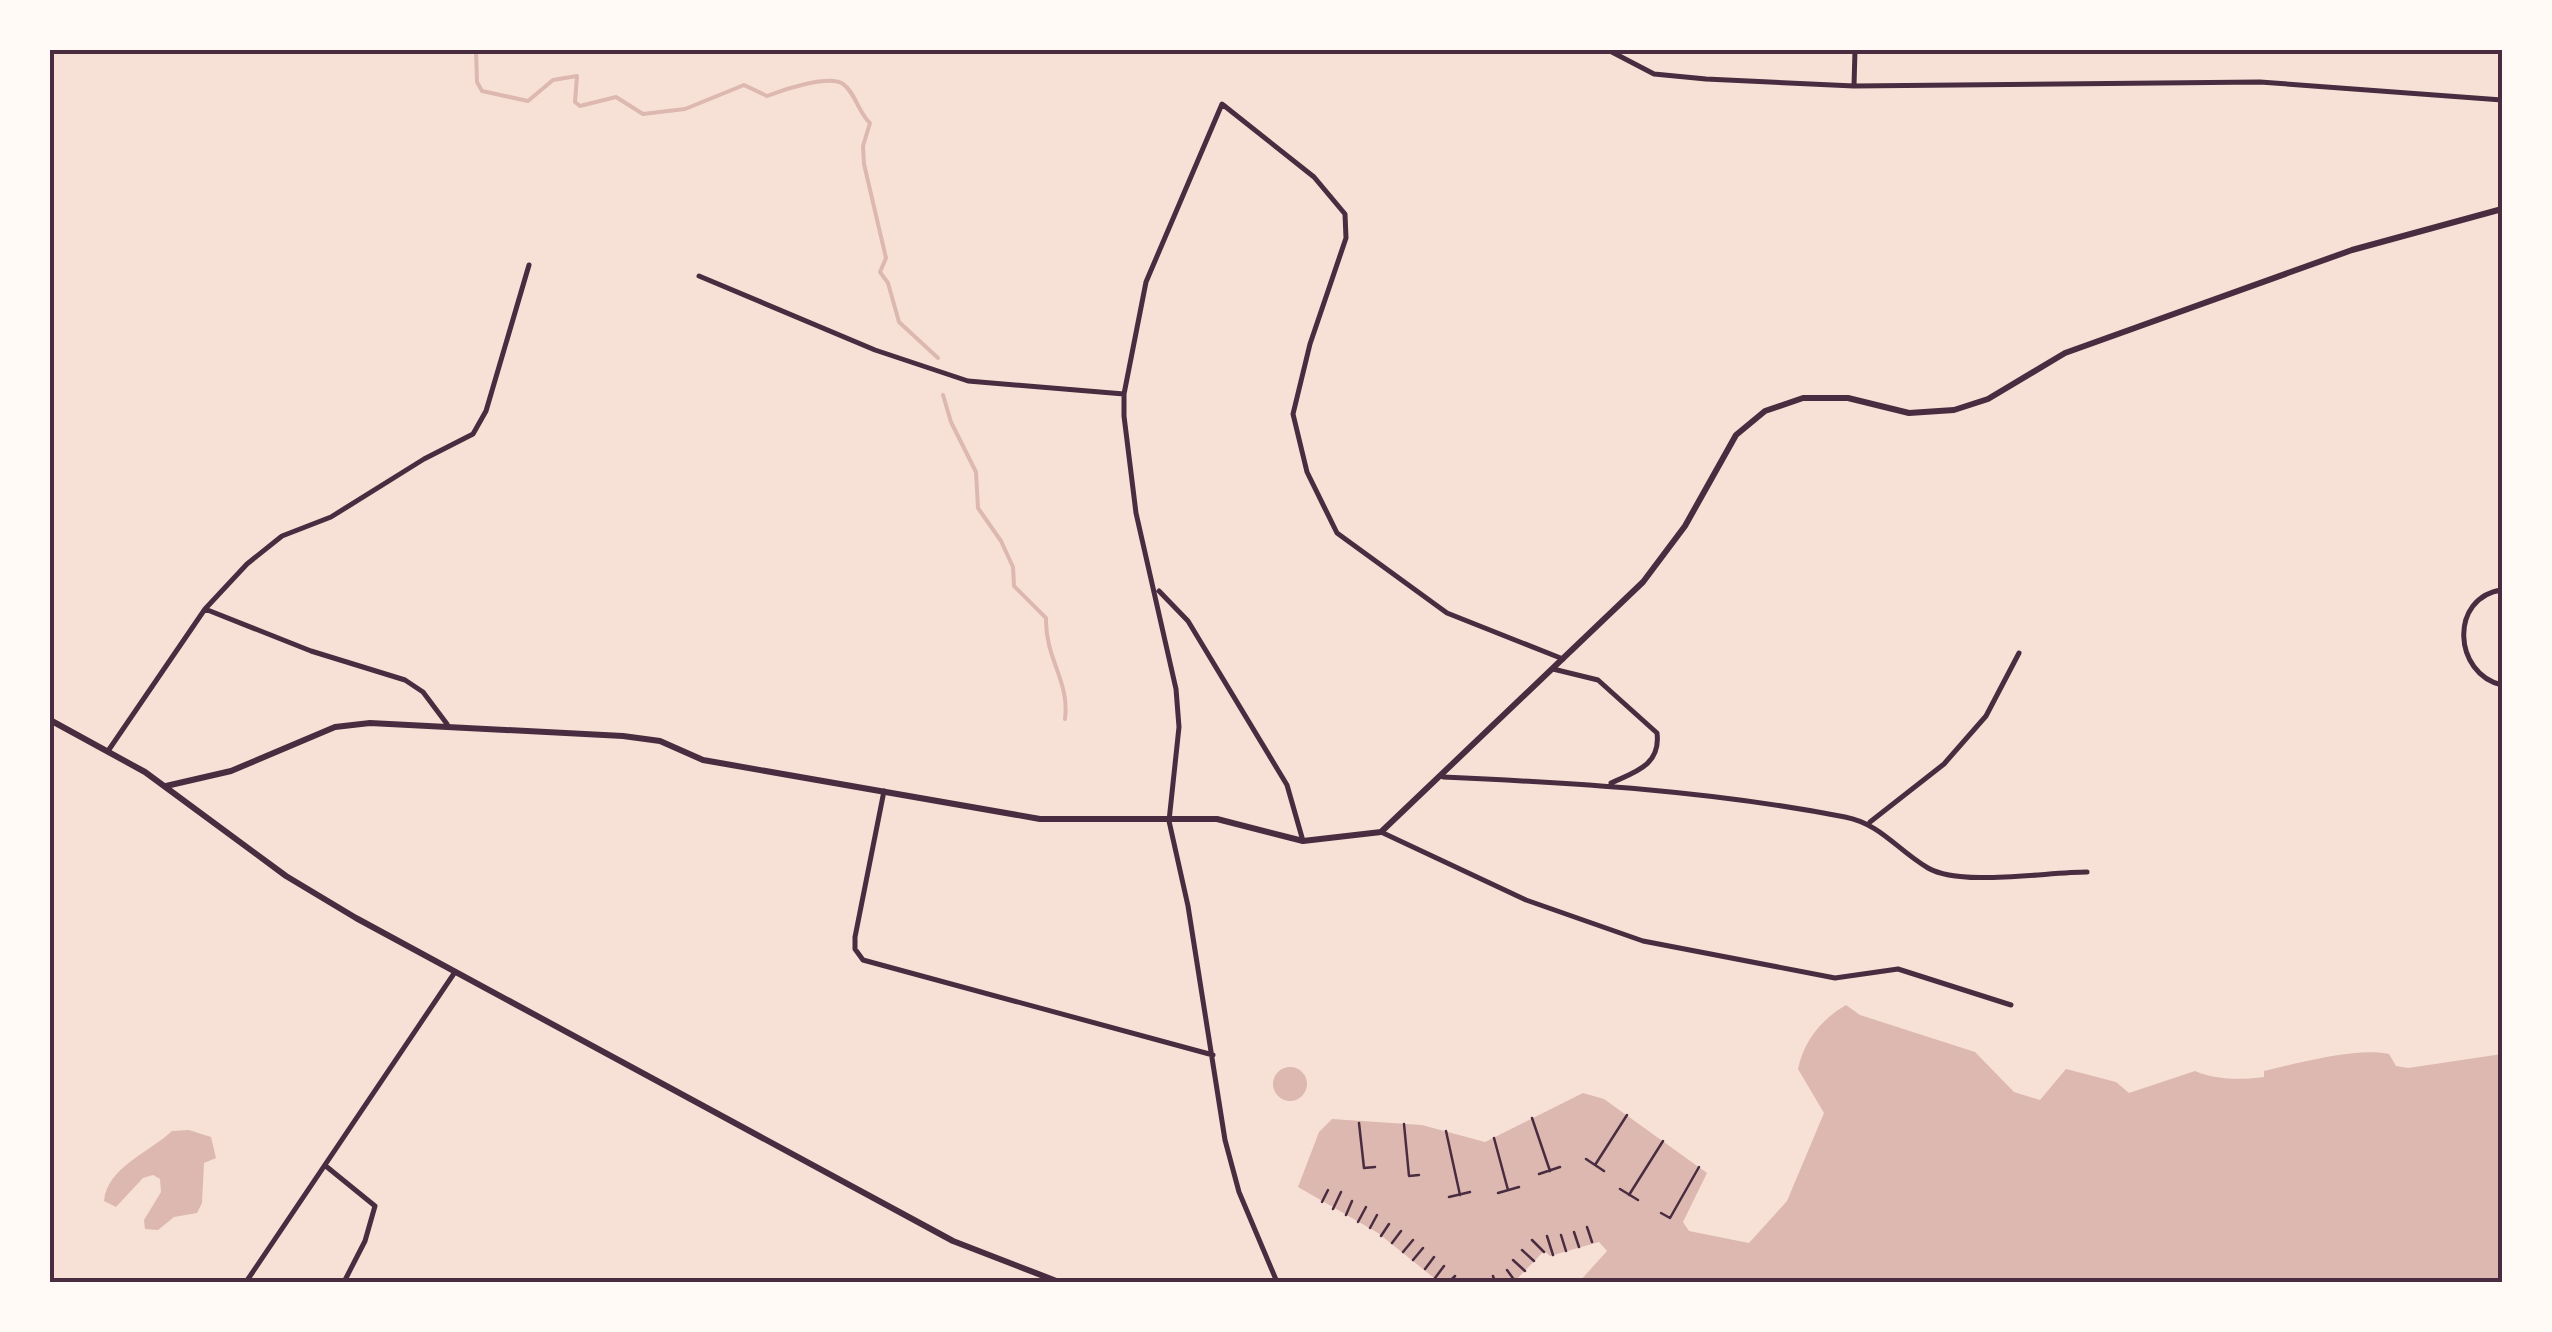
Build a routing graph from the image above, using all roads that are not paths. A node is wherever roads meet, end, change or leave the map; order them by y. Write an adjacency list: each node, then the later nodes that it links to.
1 (1608, 50): 3 (street)
2 (1855, 50): 3 (street)
3 (1854, 86): 4 (street)
4 (2502, 100)
5 (2502, 209): 13 (street)
6 (528, 265): 11 (street)
7 (699, 276): 8 (street)
8 (1124, 394): 9 (street); 13 (street)
9 (1156, 589): 23 (street); 26 (street)
10 (2502, 590): 15 (street)
11 (205, 609): 17 (street); 18 (street)
12 (2019, 653): 24 (street)
13 (1563, 659): 14 (street)
14 (1553, 669): 19 (street); 20 (street)
15 (2502, 685)
16 (50, 720): 18 (street)
17 (448, 724): 21 (street); 22 (street)
18 (108, 751): 21 (street)
19 (1443, 777): 20 (street); 25 (street)
20 (1608, 784): 24 (street)
21 (166, 786): 28 (street)
22 (884, 791): 23 (street); 30 (street)
23 (1169, 822): 26 (street); 30 (street)
24 (1870, 822): 27 (street)
25 (1381, 832): 26 (street); 29 (street)
26 (1303, 841)
27 (2086, 872)
28 (455, 972): 31 (street); 34 (street)
29 (2011, 1005)
30 (1213, 1055): 35 (street)
31 (327, 1167): 32 (street); 33 (street)
32 (246, 1282)
33 (344, 1282)
34 (1060, 1282)
35 (1276, 1282)

